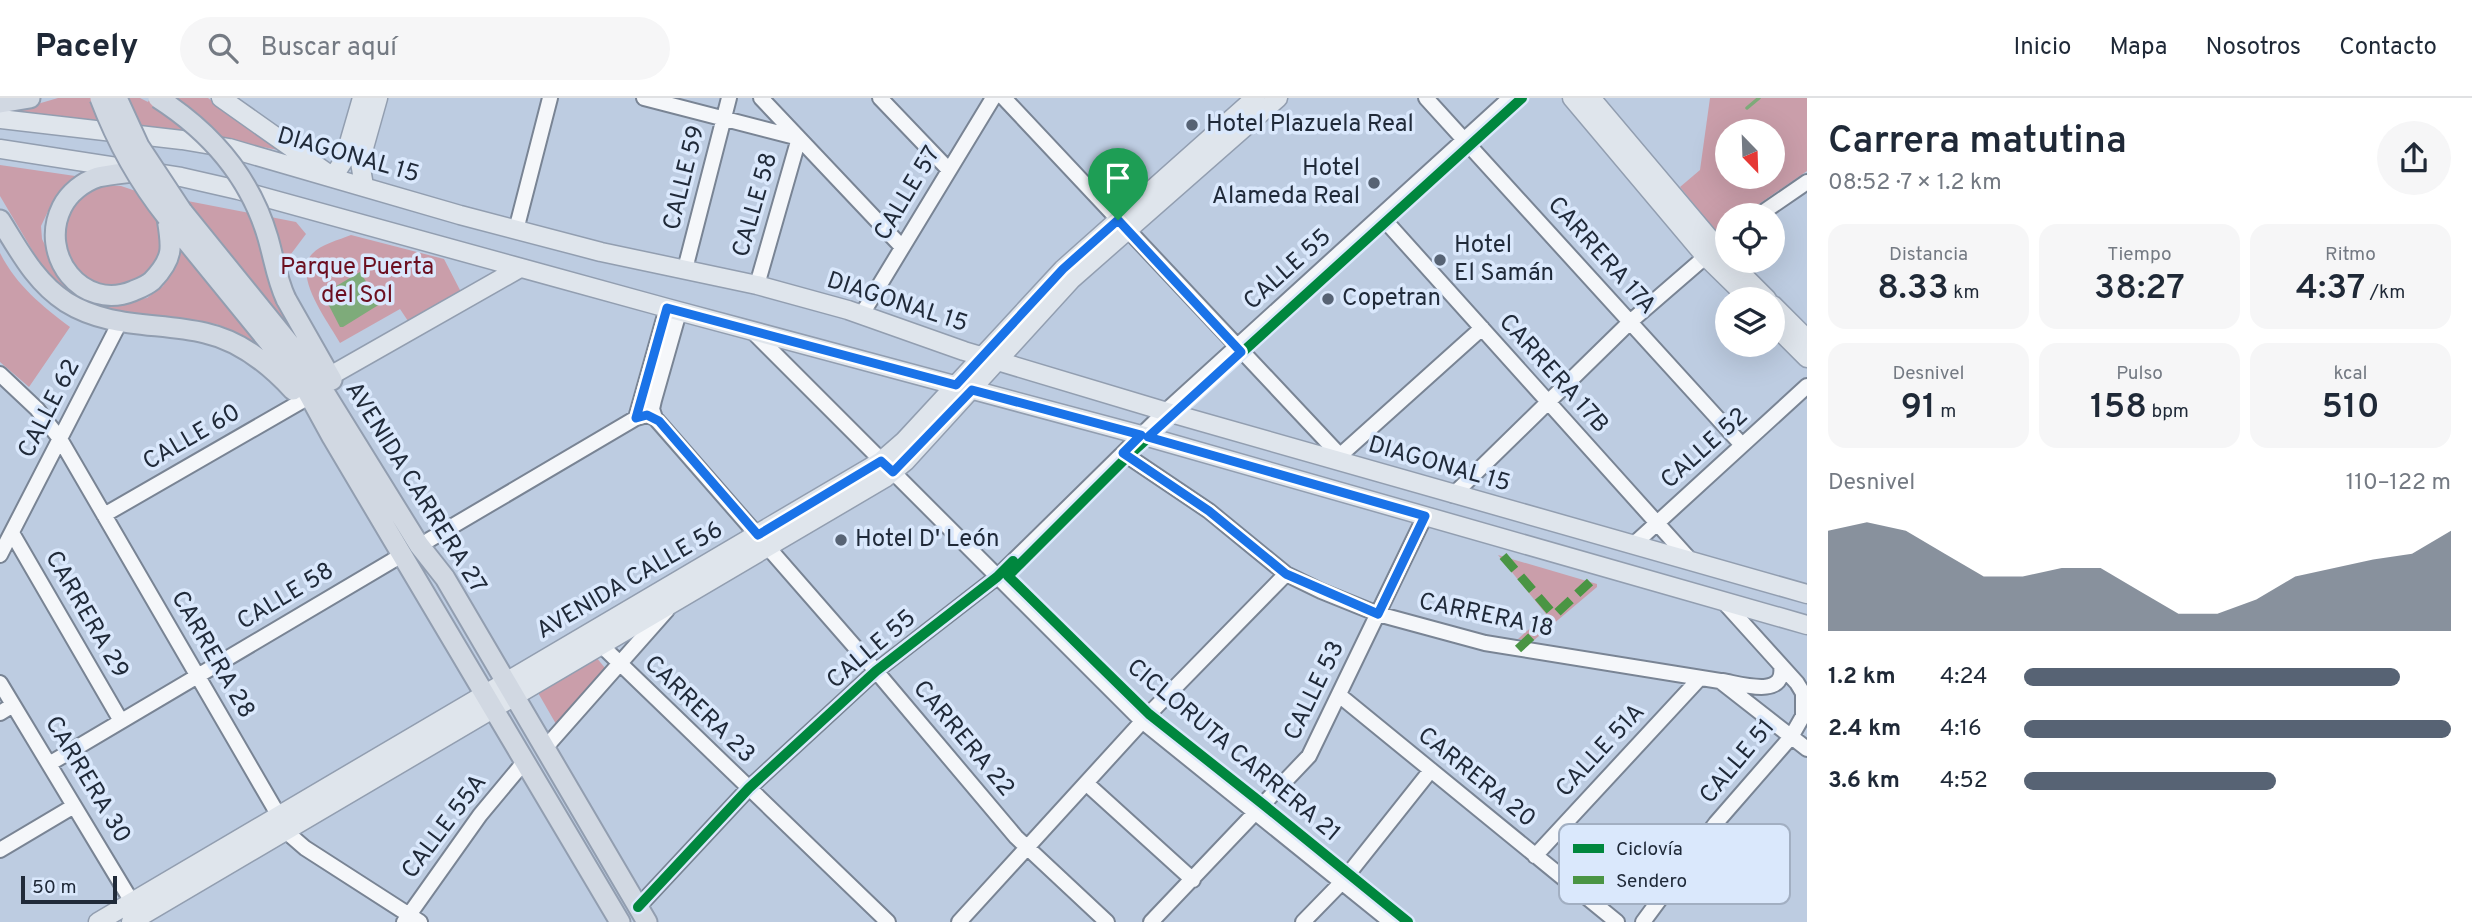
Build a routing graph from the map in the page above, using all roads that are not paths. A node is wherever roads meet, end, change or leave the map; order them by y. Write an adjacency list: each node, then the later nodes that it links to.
1 (30, 98): 21 (highway)
2 (100, 98): 33 (highway, AVENIDA CARRERA 27, bridge)
3 (117, 98): 33 (highway, AVENIDA CARRERA 27, bridge)
4 (158, 98): 60 (highway, bridge)
5 (221, 98): 29 (main road)
6 (362, 98): 29 (main road)
7 (378, 98): 31 (main road)
8 (550, 98): 37 (street)
9 (644, 98): 22 (street)
10 (729, 98): 22 (street, CALLE 59)
11 (761, 98): 24 (street)
12 (880, 98): 27 (street)
13 (993, 98): 27 (street, CALLE 57)
14 (1004, 98): 36 (street)
15 (1255, 98): 36 (main road, AVENIDA CALLE 56)
16 (1278, 98): 36 (main road, AVENIDA CALLE 56)
17 (1426, 98): 25 (street, CARRERA 17A)
18 (1510, 98): 25 (street, CALLE 55)
19 (1572, 98): 39 (main road)
20 (1591, 98): 38 (main road)
21 (0, 103)
22 (724, 118): 24 (street); 43 (street, CALLE 59)
23 (0, 119): 29 (main road, DIAGONAL 15)
24 (799, 138): 40 (street); 45 (street, CALLE 58)
25 (1464, 140): 34 (street, CALLE 55); 51 (street, CARRERA 17A)
26 (0, 149): 28 (main road)
27 (949, 170): 40 (street, CALLE 57)
28 (141, 171): 33 (highway); 42 (main road)
29 (332, 177): 31 (main road, DIAGONAL 15)
30 (1807, 182): 32 (street)
31 (364, 187): 37 (main road, DIAGONAL 15)
32 (1776, 203)
33 (174, 214): 69 (highway, AVENIDA CARRERA 27); 88 (highway, AVENIDA CARRERA 27)
34 (1381, 216): 52 (street, CARRERA 17B); 56 (street, CALLE 55)
35 (0, 220): 50 (highway)
36 (1122, 225): 56 (street); 57 (main road, AVENIDA CALLE 56)
37 (516, 230): 43 (main road, DIAGONAL 15)
38 (1715, 245)
39 (1715, 246)
40 (902, 247): 48 (street, CALLE 57)
41 (1715, 257): 51 (street)
42 (520, 268): 47 (main road); 60 (main road)
43 (685, 269): 45 (main road, DIAGONAL 15)
44 (1742, 273): 46 (main road)
45 (757, 285): 48 (main road, DIAGONAL 15)
46 (1755, 287)
47 (673, 310): 53 (main road); 66 (street); 67 (street)
48 (862, 314): 57 (main road, DIAGONAL 15)
49 (1785, 317): 55 (main road)
50 (120, 322): 63 (highway); 70 (street, CALLE 62)
51 (1630, 323): 64 (street); 71 (street, CARRERA 17A)
52 (1482, 328): 64 (street, CARRERA 17B); 73 (street)
53 (753, 331): 62 (main road); 74 (street)
54 (1785, 336): 58 (main road)
55 (1807, 339)
56 (1237, 347): 65 (street, CALLE 55); 73 (street)
57 (990, 359): 62 (main road, AVENIDA CALLE 56); 65 (main road, DIAGONAL 15)
58 (1807, 359)
59 (0, 374): 70 (street, CARRERA 28)
60 (330, 376): 80 (highway)
61 (1807, 386): 71 (street, CALLE 52)
62 (964, 387): 68 (main road); 74 (main road, AVENIDA CALLE 56)
63 (302, 401): 69 (highway); 76 (street, CALLE 60)
64 (1548, 402): 75 (street); 78 (street, CARRERA 17B)
65 (1166, 411): 68 (street, CALLE 55); 73 (main road, DIAGONAL 15)
66 (636, 418): 67 (street); 80 (street)
67 (655, 418): 81 (street, CARRERA 22)
68 (1141, 435): 72 (street, CALLE 55); 77 (main road)
69 (332, 436): 84 (highway, AVENIDA CARRERA 27)
70 (60, 439): 76 (street, CARRERA 28); 79 (street, CALLE 62)
71 (1742, 445): 78 (street, CALLE 52)
72 (1123, 453): 86 (street, CARRERA 18); 87 (street, CALLE 55)
73 (1342, 460): 75 (main road, DIAGONAL 15)
74 (887, 467): 81 (main road, AVENIDA CALLE 56); 87 (street)
75 (1453, 495): 82 (main road, DIAGONAL 15)
76 (104, 515): 98 (street, CARRERA 28)
77 (1425, 516): 90 (main road); 92 (street, CALLE 53)
78 (1657, 523): 82 (street, CALLE 52); 85 (street, CARRERA 17B)
79 (12, 533): 83 (street, CALLE 62); 108 (street, CARRERA 29)
80 (429, 540): 88 (highway)
81 (764, 541): 91 (main road, AVENIDA CALLE 56); 97 (street, CARRERA 22); 102 (main road, AVENIDA CALLE 56)
82 (1633, 545): 85 (main road, DIAGONAL 15)
83 (0, 555)
84 (402, 555): 98 (street, CALLE 58); 105 (highway, AVENIDA CARRERA 27)
85 (1692, 562): 89 (main road, DIAGONAL 15)
86 (1286, 574): 92 (street, CARRERA 18); 109 (street)
87 (997, 577): 97 (street, CALLE 55); 109 (street)
88 (446, 578): 102 (highway, AVENIDA CARRERA 27)
89 (1807, 594)
90 (1722, 600): 93 (main road); 96 (street)
91 (672, 604): 94 (main road, AVENIDA CALLE 56); 95 (street)
92 (1378, 614): 99 (street, CARRERA 18); 104 (street, CALLE 53)
93 (1807, 625)
94 (602, 646): 95 (street, CARRERA 23); 102 (main road, AVENIDA CALLE 56)
95 (620, 663): 111 (street); 117 (street, CARRERA 23)
96 (1781, 666): 100 (street, CARRERA 18); 103 (street)
97 (876, 671): 117 (street, CALLE 55); 124 (street, CARRERA 22)
98 (197, 676): 108 (street, CALLE 58); 120 (street, CARRERA 28)
99 (1700, 677): 100 (street, CARRERA 18); 121 (street, CALLE 51A)
100 (1720, 681): 110 (street, CARRERA 18)
101 (0, 683): 106 (street, CARRERA 30)
102 (510, 689): 105 (main road, AVENIDA CALLE 56); 111 (highway, AVENIDA CARRERA 27)
103 (1805, 694): 110 (street, CALLE 51)
104 (1339, 695): 115 (street, CARRERA 20); 119 (street, CALLE 53)
105 (490, 701): 113 (highway, AVENIDA CARRERA 27); 120 (main road, AVENIDA CALLE 56)
106 (13, 705): 107 (street); 114 (street, CARRERA 30)
107 (0, 713)
108 (121, 721): 114 (street, CALLE 58)
109 (1142, 721): 116 (street); 119 (street)
110 (1791, 737): 112 (street, CARRERA 18); 122 (street, CALLE 51)
111 (545, 748): 133 (highway, AVENIDA CARRERA 27)
112 (1807, 749)
113 (525, 761): 134 (street, CALLE 55A); 137 (highway, AVENIDA CARRERA 27)
114 (49, 764): 118 (street, CARRERA 30)
115 (1431, 770): 126 (street, CARRERA 20); 129 (street)
116 (1086, 783): 124 (street); 128 (street)
117 (749, 788): 133 (street, CALLE 55); 138 (street, CARRERA 23)
118 (74, 806): 125 (street); 130 (street, CARRERA 30)
119 (1257, 812): 128 (street, CALLE 53); 129 (street)
120 (282, 823): 130 (main road, AVENIDA CALLE 56); 134 (street, CARRERA 28); 136 (main road, AVENIDA CALLE 56)
121 (1564, 824)
122 (1715, 824)
123 (1559, 830): 126 (street, CALLE 51A)
124 (1027, 848): 139 (street); 140 (street, CARRERA 22)
125 (0, 850)
126 (1535, 856): 127 (street, CARRERA 20)
127 (1559, 875)
128 (1193, 880): 141 (street, CALLE 53)
129 (1342, 882): 142 (street); 143 (street)
130 (132, 902): 135 (main road, AVENIDA CALLE 56)
131 (1595, 904): 144 (street, CARRERA 20)
132 (1656, 904): 145 (street, CALLE 51)
133 (643, 914)
134 (411, 920)
135 (98, 922)
136 (131, 922)
137 (620, 922)
138 (888, 922)
139 (959, 922)
140 (1107, 922)
141 (1151, 922)
142 (1303, 922)
143 (1391, 922)
144 (1617, 922)
145 (1643, 922)

